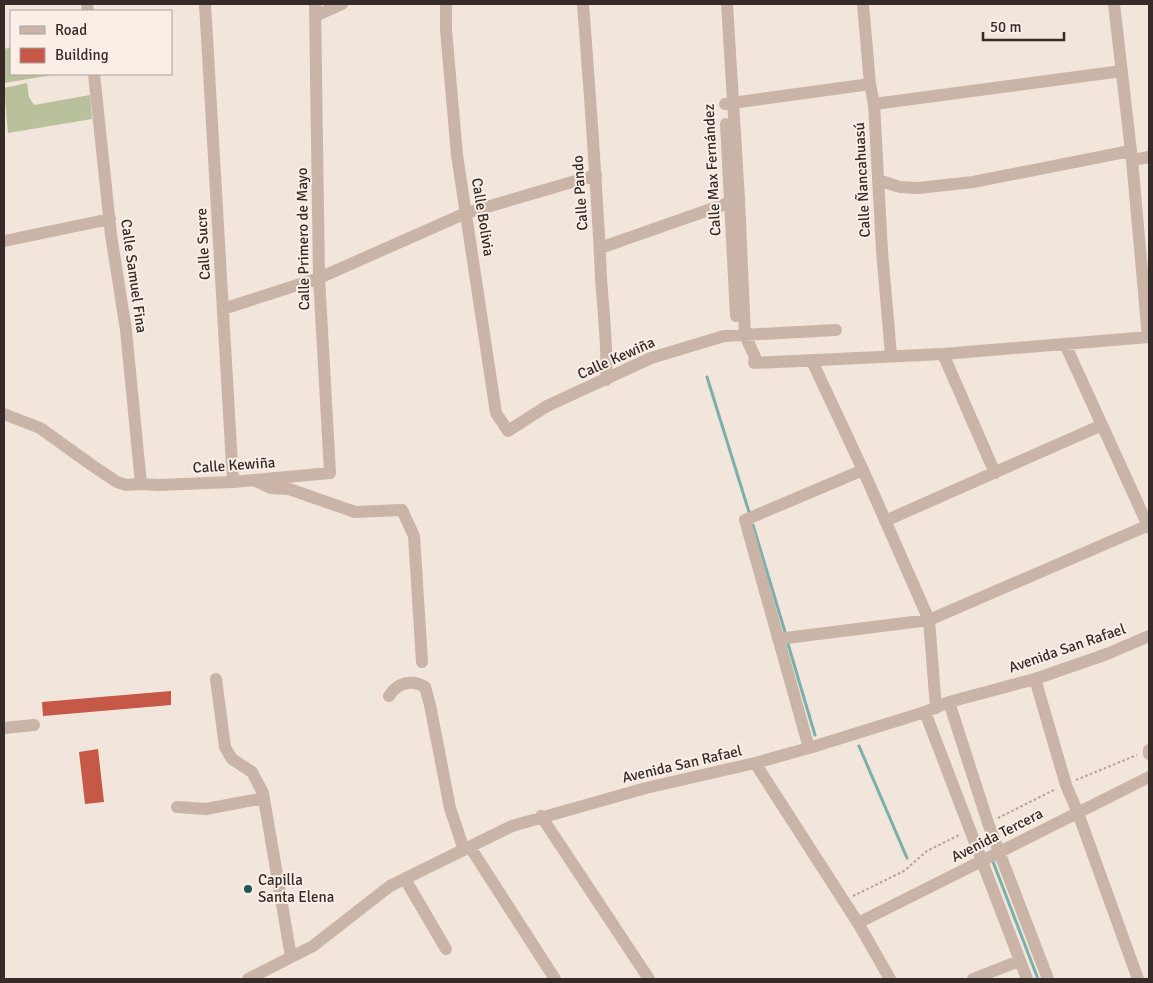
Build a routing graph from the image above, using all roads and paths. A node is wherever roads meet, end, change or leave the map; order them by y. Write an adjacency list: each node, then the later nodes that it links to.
1 (205, 4): 25 (street, Calle Sucre)
2 (342, 4): 9 (street)
3 (446, 4): 20 (street, Calle Bolivia)
4 (583, 4): 17 (street, Calle Pando)
5 (719, 4): 13 (street, Calle Max Fernández)
6 (727, 4): 13 (street, Calle Max Fernández)
7 (863, 4): 12 (street, Calle Ñancahuasú)
8 (1114, 4): 10 (street)
9 (315, 10): 24 (street, Calle Primero de Mayo)
10 (1122, 71): 14 (street); 15 (street)
11 (94, 75): 21 (street, Calle Samuel Fina)
12 (870, 84): 13 (street); 14 (street, Calle Ñancahuasú)
13 (729, 103): 19 (street, Calle Max Fernández)
14 (874, 104): 18 (street, Calle Ñancahuasú)
15 (1131, 156): 16 (street); 18 (street); 28 (street)
16 (1149, 157)
17 (596, 175): 20 (street); 23 (street, Calle Pando)
18 (878, 180): 31 (street, Calle Ñancahuasú)
19 (734, 201): 23 (street); 27 (street, Calle Max Fernández)
20 (466, 213): 24 (street); 36 (street, Calle Bolivia)
21 (110, 219): 22 (street); 42 (street, Calle Samuel Fina)
22 (4, 241)
23 (600, 248): 33 (street, Calle Pando)
24 (319, 278): 25 (street); 39 (street, Calle Primero de Mayo)
25 (224, 309): 41 (street, Calle Sucre)
26 (836, 330): 27 (street, Calle Kewiña)
27 (741, 335): 32 (street); 33 (street, Calle Kewiña)
28 (1148, 337): 29 (street)
29 (1065, 344): 30 (street); 35 (street)
30 (943, 354): 31 (street); 38 (street)
31 (891, 355): 32 (street)
32 (812, 361): 37 (street)
33 (606, 380): 36 (street, Calle Kewiña)
34 (4, 414): 42 (street, Calle Kewiña)
35 (1102, 425): 38 (street); 44 (street)
36 (508, 431)
37 (862, 470): 43 (street); 47 (street)
38 (994, 472): 43 (street)
39 (330, 473): 40 (street, Calle Kewiña)
40 (254, 480): 41 (street, Calle Kewiña); 48 (street)
41 (233, 482): 42 (street, Calle Kewiña)
42 (141, 484)
43 (886, 521): 45 (street)
44 (1149, 526): 45 (street)
45 (929, 620): 47 (street); 53 (street)
46 (1149, 636): 50 (street, Avenida San Rafael)
47 (778, 639): 56 (street)
48 (422, 662)
49 (216, 679): 59 (street)
50 (1035, 679): 52 (street, Avenida San Rafael); 61 (street)
51 (389, 696): 63 (street)
52 (949, 702): 53 (street, Avenida San Rafael); 64 (street)
53 (931, 710): 56 (street, Avenida San Rafael); 65 (street)
54 (34, 725): 55 (street)
55 (4, 728)
56 (808, 748): 57 (street, Avenida San Rafael)
57 (755, 763): 62 (street, Avenida San Rafael); 67 (street)
58 (1149, 777): 61 (street, Avenida Tercera)
59 (264, 798): 60 (street); 69 (street)
60 (177, 807)
61 (1078, 813): 64 (street, Avenida Tercera); 78 (street)
62 (541, 816): 63 (street, Avenida San Rafael); 73 (street)
63 (467, 848): 66 (street, Avenida San Rafael); 72 (street)
64 (999, 852): 65 (street, Avenida Tercera); 77 (street)
65 (981, 861): 67 (street, Avenida Tercera); 70 (street)
66 (404, 879): 68 (street); 69 (street, Avenida San Rafael)
67 (858, 923): 74 (street)
68 (446, 949)
69 (291, 957): 71 (street, Avenida San Rafael)
70 (1019, 961): 75 (street); 76 (street)
71 (248, 979)
72 (555, 979)
73 (649, 979)
74 (890, 979)
75 (973, 979)
76 (1026, 979)
77 (1048, 979)
78 (1138, 979)

